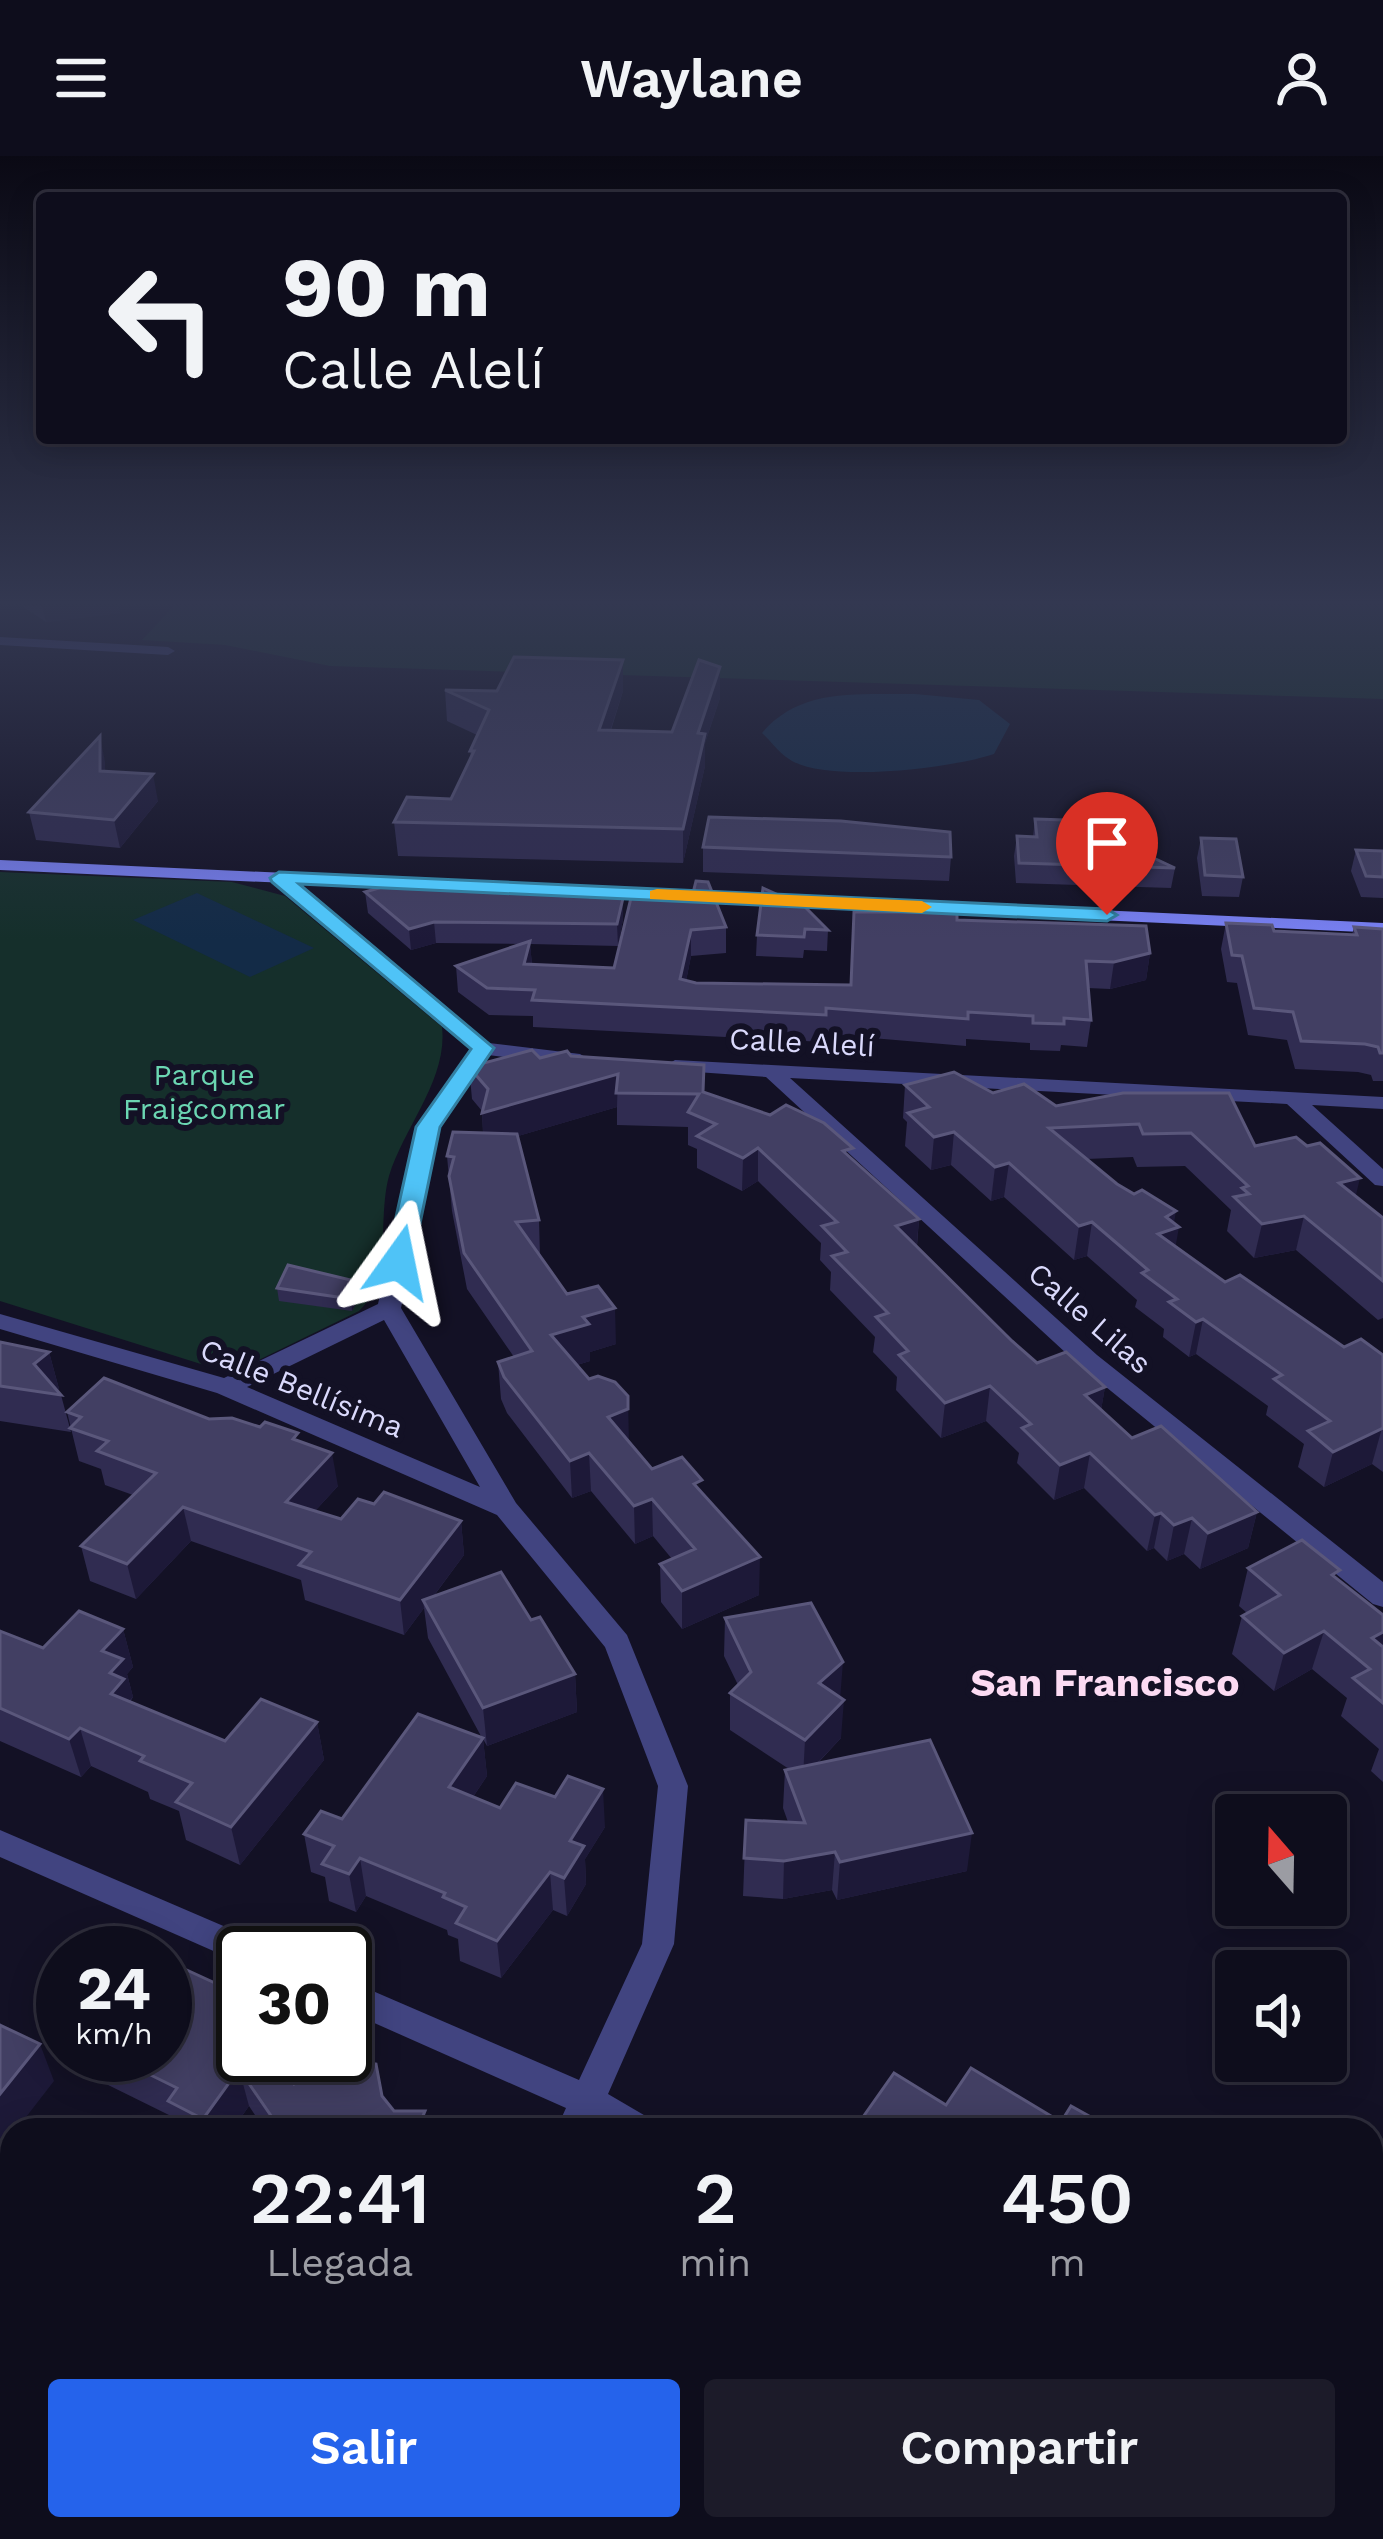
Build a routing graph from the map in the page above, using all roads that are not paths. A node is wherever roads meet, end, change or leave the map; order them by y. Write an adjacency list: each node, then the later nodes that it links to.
1 (0, 865): 2 (street)
2 (279, 878): 3 (street); 4 (street)
3 (1383, 928)
4 (483, 1048): 5 (street); 11 (street)
5 (593, 1061)
6 (660, 1065): 7 (street, Calle Alelí)
7 (771, 1071): 8 (street, Calle Alelí); 15 (street, Calle Lilas)
8 (1292, 1098): 9 (street, Calle Alelí); 10 (street)
9 (1383, 1103)
10 (1383, 1180)
11 (389, 1307): 13 (street); 14 (street)
12 (0, 1321): 13 (street, Calle Bellísima)
13 (226, 1387): 14 (street, Calle Bellísima)
14 (506, 1509): 19 (street)
15 (1383, 1597)
16 (0, 1843): 17 (street)
17 (216, 1938)
18 (372, 2008): 19 (street)
19 (582, 2116)

